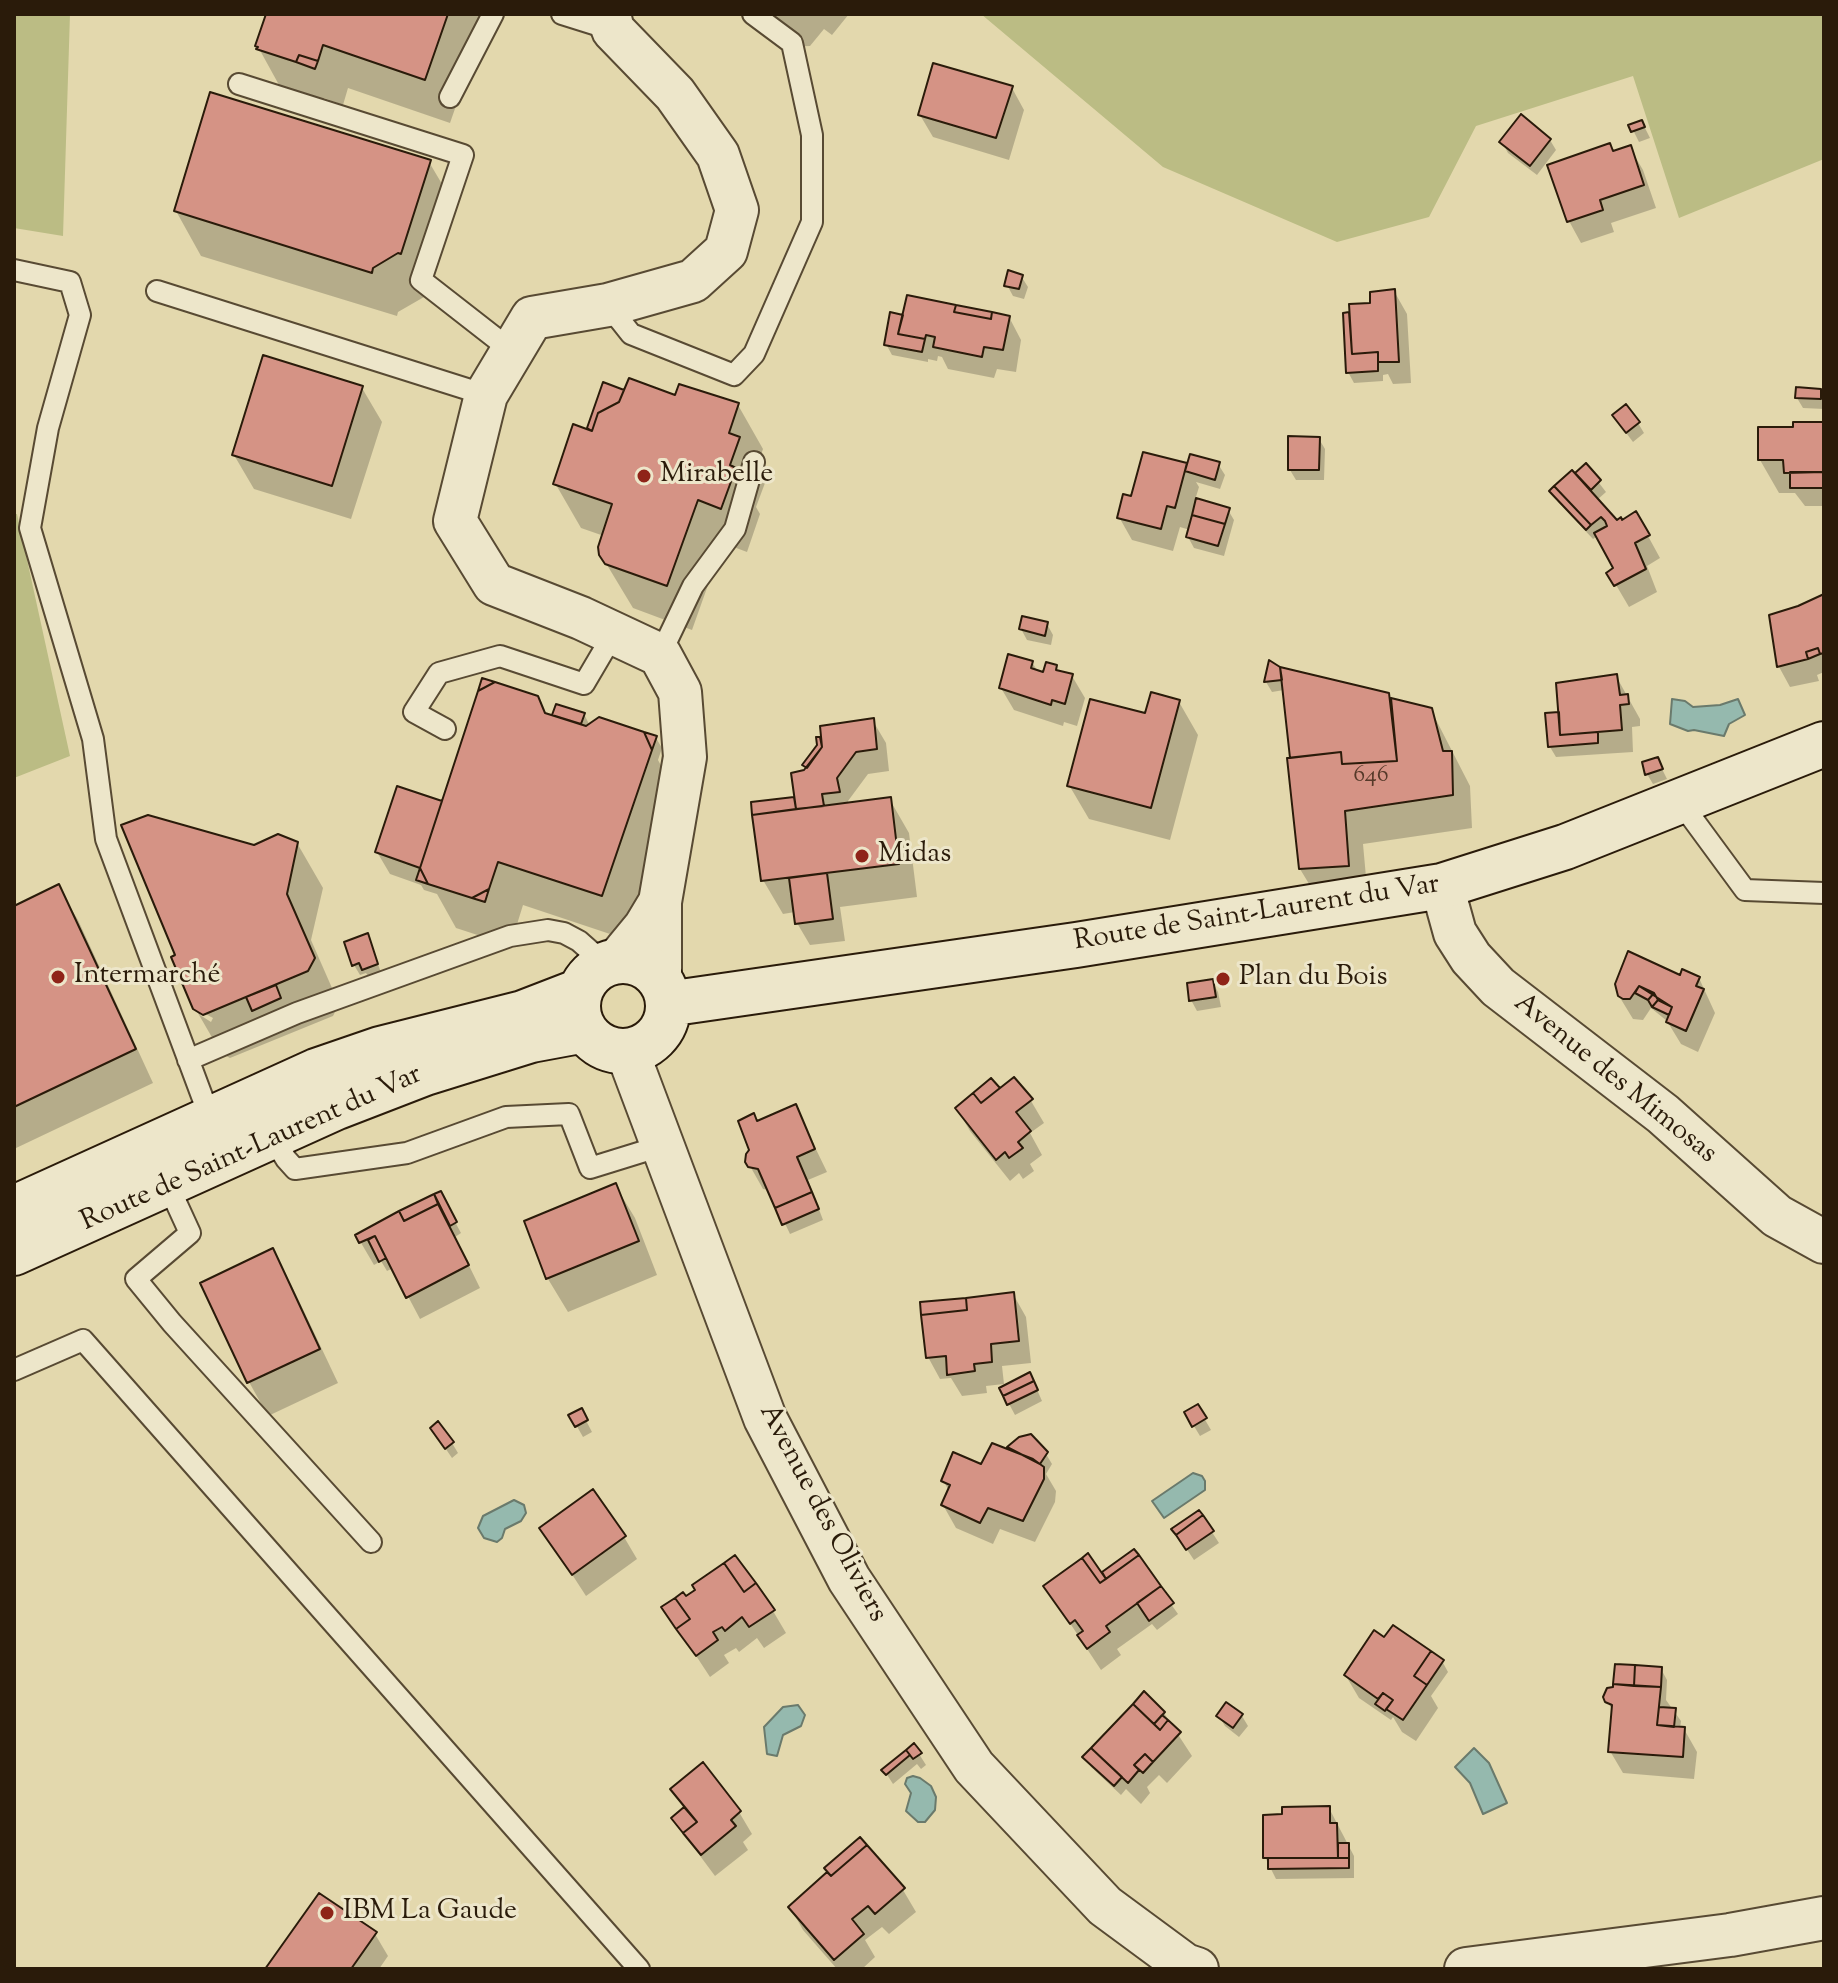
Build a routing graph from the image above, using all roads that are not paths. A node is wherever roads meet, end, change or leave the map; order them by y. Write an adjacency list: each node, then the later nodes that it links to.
1 (493, 14): 6 (lane)
2 (562, 14): 4 (lane)
3 (753, 14): 9 (lane)
4 (611, 22): 9 (street)
5 (239, 84): 10 (lane)
6 (450, 97)
7 (14, 270): 24 (lane)
8 (157, 291): 11 (lane)
9 (608, 305): 10 (street)
10 (512, 351): 11 (street)
11 (486, 395): 13 (street)
12 (754, 462): 14 (lane)
13 (614, 633): 14 (street); 15 (lane)
14 (660, 655): 20 (street)
15 (445, 729)
16 (1824, 744): 17 (main road, Route de Saint-Laurent du Var)
17 (1681, 803): 18 (main road, Route de Saint-Laurent du Var); 19 (lane)
18 (1442, 886): 22 (main road, Route de Saint-Laurent du Var); 32 (street, Avenue des Mimosas)
19 (1824, 893)
20 (660, 902): 21 (street); 22 (street)
21 (596, 986): 22 (main road); 23 (main road); 24 (lane); 25 (main road, Route de Saint-Laurent du Var); 26 (main road, Route de Saint-Laurent du Var)
22 (664, 990): 23 (main road)
23 (627, 1051): 27 (street, Avenue des Oliviers)
24 (188, 1060): 25 (lane)
25 (208, 1118): 26 (lane); 28 (lane); 30 (main road, Route de Saint-Laurent du Var)
26 (273, 1138): 27 (lane); 28 (main road, Route de Saint-Laurent du Var)
27 (661, 1146): 39 (street, Avenue des Oliviers)
28 (171, 1171): 31 (main road, Route de Saint-Laurent du Var); 35 (lane)
29 (123, 1182): 31 (lane)
30 (14, 1208)
31 (79, 1225): 33 (main road, Route de Saint-Laurent du Var)
32 (1824, 1242)
33 (14, 1253)
34 (14, 1370): 38 (lane)
35 (371, 1542)
36 (1824, 1918): 37 (street)
37 (1553, 1963): 40 (street)
38 (639, 1969)
39 (1197, 1969)
40 (1466, 1969)

